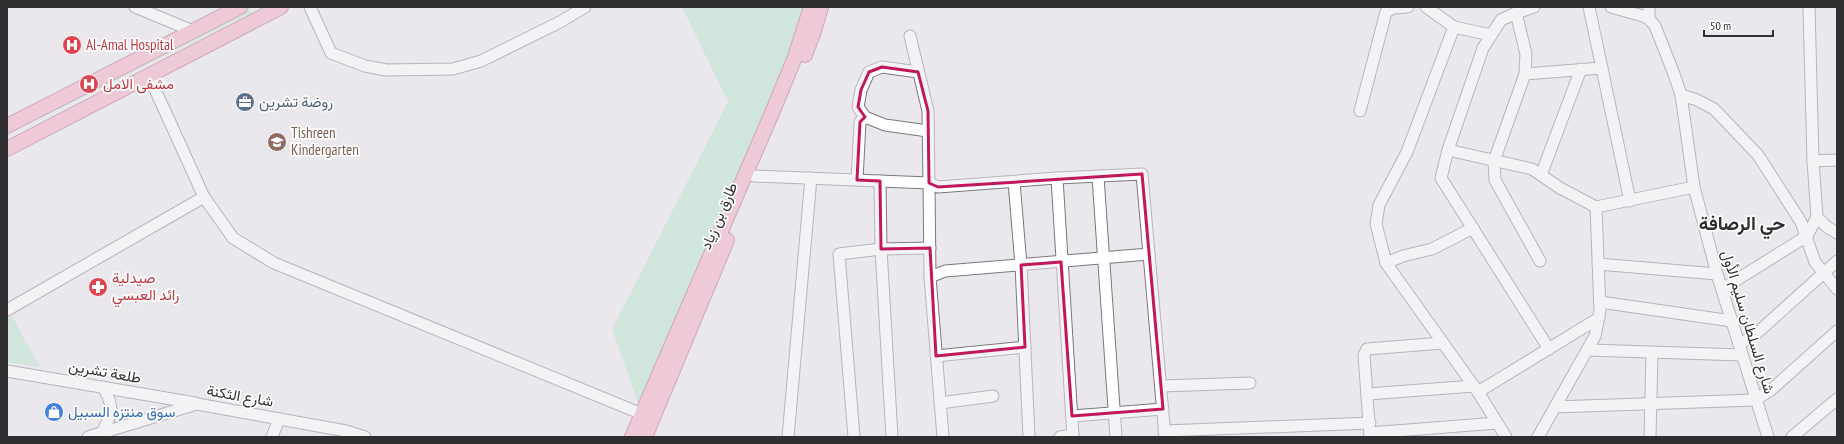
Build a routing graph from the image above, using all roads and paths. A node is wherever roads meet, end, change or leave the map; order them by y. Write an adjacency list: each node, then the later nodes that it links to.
1 (135, 7): 18 (street)
2 (240, 7): 18 (main road)
3 (281, 7): 25 (main road)
4 (310, 7): 5 (street)
5 (585, 7)
6 (811, 7): 96 (main road)
7 (821, 7): 37 (main road, طارق بن زياد)
8 (1408, 7): 27 (street)
9 (1426, 7): 17 (street)
10 (1534, 7): 15 (street)
11 (1589, 7): 21 (street)
12 (1611, 7): 16 (street)
13 (1649, 7): 16 (street)
14 (1809, 7): 35 (street)
15 (1516, 13): 19 (street); 24 (street)
16 (1649, 19): 26 (street, شارع السلطان سليم الأول)
17 (1454, 27): 19 (street); 60 (street)
18 (193, 31): 29 (main road)
19 (1490, 35): 32 (street)
20 (910, 36): 23 (street)
21 (1602, 68): 22 (street); 47 (street)
22 (1581, 70): 24 (street); 36 (street)
23 (918, 72): 28 (street); 30 (street)
24 (1525, 74): 34 (street)
25 (149, 76): 31 (main road); 46 (street)
26 (1680, 95): 45 (street, شارع السلطان سليم الأول); 52 (street)
27 (1360, 111)
28 (865, 117): 30 (street); 41 (street)
29 (7, 126)
30 (928, 131): 44 (street)
31 (7, 149)
32 (1448, 150): 34 (street); 50 (street)
33 (1837, 160): 35 (street)
34 (1494, 161): 36 (street); 57 (street)
35 (1813, 161): 49 (street)
36 (1541, 175): 48 (street)
37 (754, 176): 39 (street); 108 (main road, طارق بن زياد)
38 (1098, 177): 40 (street); 55 (street); 56 (street)
39 (810, 178): 41 (street); 109 (street)
40 (1057, 178): 43 (street); 59 (street)
41 (857, 180): 42 (street)
42 (880, 181): 44 (street); 54 (street)
43 (1014, 182): 44 (street); 62 (street)
44 (929, 183): 53 (street)
45 (1694, 187): 47 (street); 64 (street, شارع السلطان سليم الأول)
46 (204, 197): 69 (street); 96 (street)
47 (1630, 201): 48 (street)
48 (1596, 207): 61 (street)
49 (1817, 217): 51 (street); 52 (street)
50 (1472, 228): 60 (street); 76 (street)
51 (1837, 233)
52 (1807, 236): 63 (street); 66 (street)
53 (930, 248): 54 (street); 65 (street)
54 (881, 249): 110 (street); 111 (street)
55 (1149, 254): 56 (street); 83 (street)
56 (1103, 259): 59 (street); 95 (street)
57 (1540, 261)
58 (1837, 261): 63 (street)
59 (1061, 262): 62 (street); 97 (street)
60 (1386, 263): 73 (street)
61 (1598, 264): 64 (street); 68 (street)
62 (1022, 265): 65 (street); 75 (street)
63 (1824, 272): 67 (street); 74 (street)
64 (1717, 274): 66 (street, شارع السلطان سليم الأول)
65 (930, 277): 80 (street)
66 (1722, 289): 71 (street, شارع السلطان سليم الأول)
67 (1837, 289)
68 (1600, 302): 70 (street); 71 (street)
69 (7, 310)
70 (1599, 318): 76 (street); 77 (street)
71 (1732, 321): 74 (street, شارع السلطان سليم الأول)
72 (1837, 331): 89 (street)
73 (1443, 343): 85 (street); 86 (street)
74 (1740, 344): 79 (street, شارع السلطان سليم الأول)
75 (1025, 347): 80 (street); 113 (street)
76 (1548, 349): 85 (street)
77 (1588, 350): 78 (street); 93 (street)
78 (1652, 353): 79 (street); 92 (street)
79 (1742, 355): 89 (street, شارع السلطان سليم الأول)
80 (936, 356): 90 (street)
81 (7, 371): 84 (street, طلعة تشرين)
82 (1250, 383): 83 (street)
83 (1161, 386): 94 (street)
84 (103, 387): 91 (street, طلعة تشرين); 101 (street)
85 (1476, 389): 86 (street); 99 (street)
86 (1367, 394): 100 (street)
87 (993, 396): 90 (street)
88 (1837, 399): 120 (street)
89 (1755, 400): 92 (street); 119 (street, شارع السلطان سليم الأول)
90 (940, 403): 112 (street)
91 (197, 404): 98 (street, شارع الثكنة); 101 (street, شارع الثكنة)
92 (1651, 405): 93 (street); 118 (street)
93 (1555, 407): 117 (street)
94 (1163, 409): 95 (street); 102 (street)
95 (1114, 413): 97 (street); 115 (street)
96 (642, 414): 107 (main road)
97 (1072, 416): 103 (street)
98 (279, 419): 105 (street); 106 (street, شارع الثكنة)
99 (1497, 423): 100 (street); 116 (street)
100 (1370, 431): 102 (street)
101 (102, 433): 104 (street, شارع الثكنة)
102 (1165, 434)
103 (1073, 436): 114 (street)
104 (88, 437)
105 (272, 437)
106 (365, 437)
107 (632, 437)
108 (645, 437)
109 (788, 437)
110 (854, 437)
111 (892, 437)
112 (943, 437)
113 (1029, 437)
114 (1060, 437)
115 (1116, 437)
116 (1506, 437)
117 (1538, 437)
118 (1650, 437)
119 (1768, 437)
120 (1792, 437)

